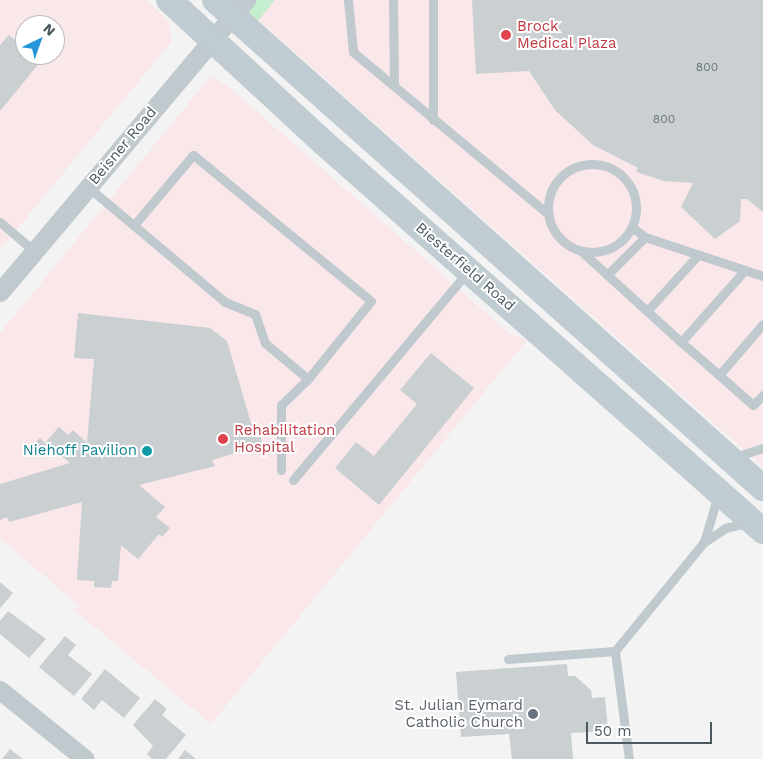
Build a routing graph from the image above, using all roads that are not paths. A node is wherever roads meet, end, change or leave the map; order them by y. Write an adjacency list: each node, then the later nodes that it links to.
1 (169, 0): 6 (main road, Biesterfield Road)
2 (348, 0): 7 (lane)
3 (392, 0): 7 (lane)
4 (433, 0): 8 (lane)
5 (231, 6): 6 (street, Beisner Road); 30 (main road, Biesterfield Road)
6 (212, 40): 9 (street, Beisner Road); 19 (main road, Biesterfield Road)
7 (394, 86): 8 (lane)
8 (433, 120): 10 (lane)
9 (88, 188): 12 (lane); 16 (street, Beisner Road)
10 (548, 214): 13 (lane); 15 (lane)
11 (0, 222): 16 (lane)
12 (134, 225): 27 (lane); 27 (lane)
13 (632, 227): 14 (lane); 15 (lane)
14 (646, 237): 17 (lane); 20 (lane)
15 (581, 251): 20 (lane)
16 (34, 252): 22 (street, Beisner Road)
17 (698, 255): 18 (lane); 23 (lane)
18 (744, 270): 21 (lane); 25 (lane)
19 (469, 271): 32 (lane); 34 (main road, Biesterfield Road)
20 (607, 275): 23 (lane)
21 (763, 276)
22 (0, 292)
23 (647, 311): 25 (lane)
24 (763, 324): 26 (lane)
25 (681, 342): 26 (lane)
26 (719, 375): 28 (lane)
27 (308, 379): 31 (lane)
28 (763, 395)
29 (763, 448): 30 (lane)
30 (730, 459): 33 (main road, Biesterfield Road)
31 (281, 470)
32 (293, 480)
33 (763, 488)
34 (718, 491): 35 (main road, Biesterfield Road); 36 (lane)
35 (758, 526): 36 (lane)
36 (704, 543): 37 (lane)
37 (615, 651): 38 (lane); 41 (lane)
38 (508, 658)
39 (0, 690): 40 (street)
40 (85, 759)
41 (629, 759)

